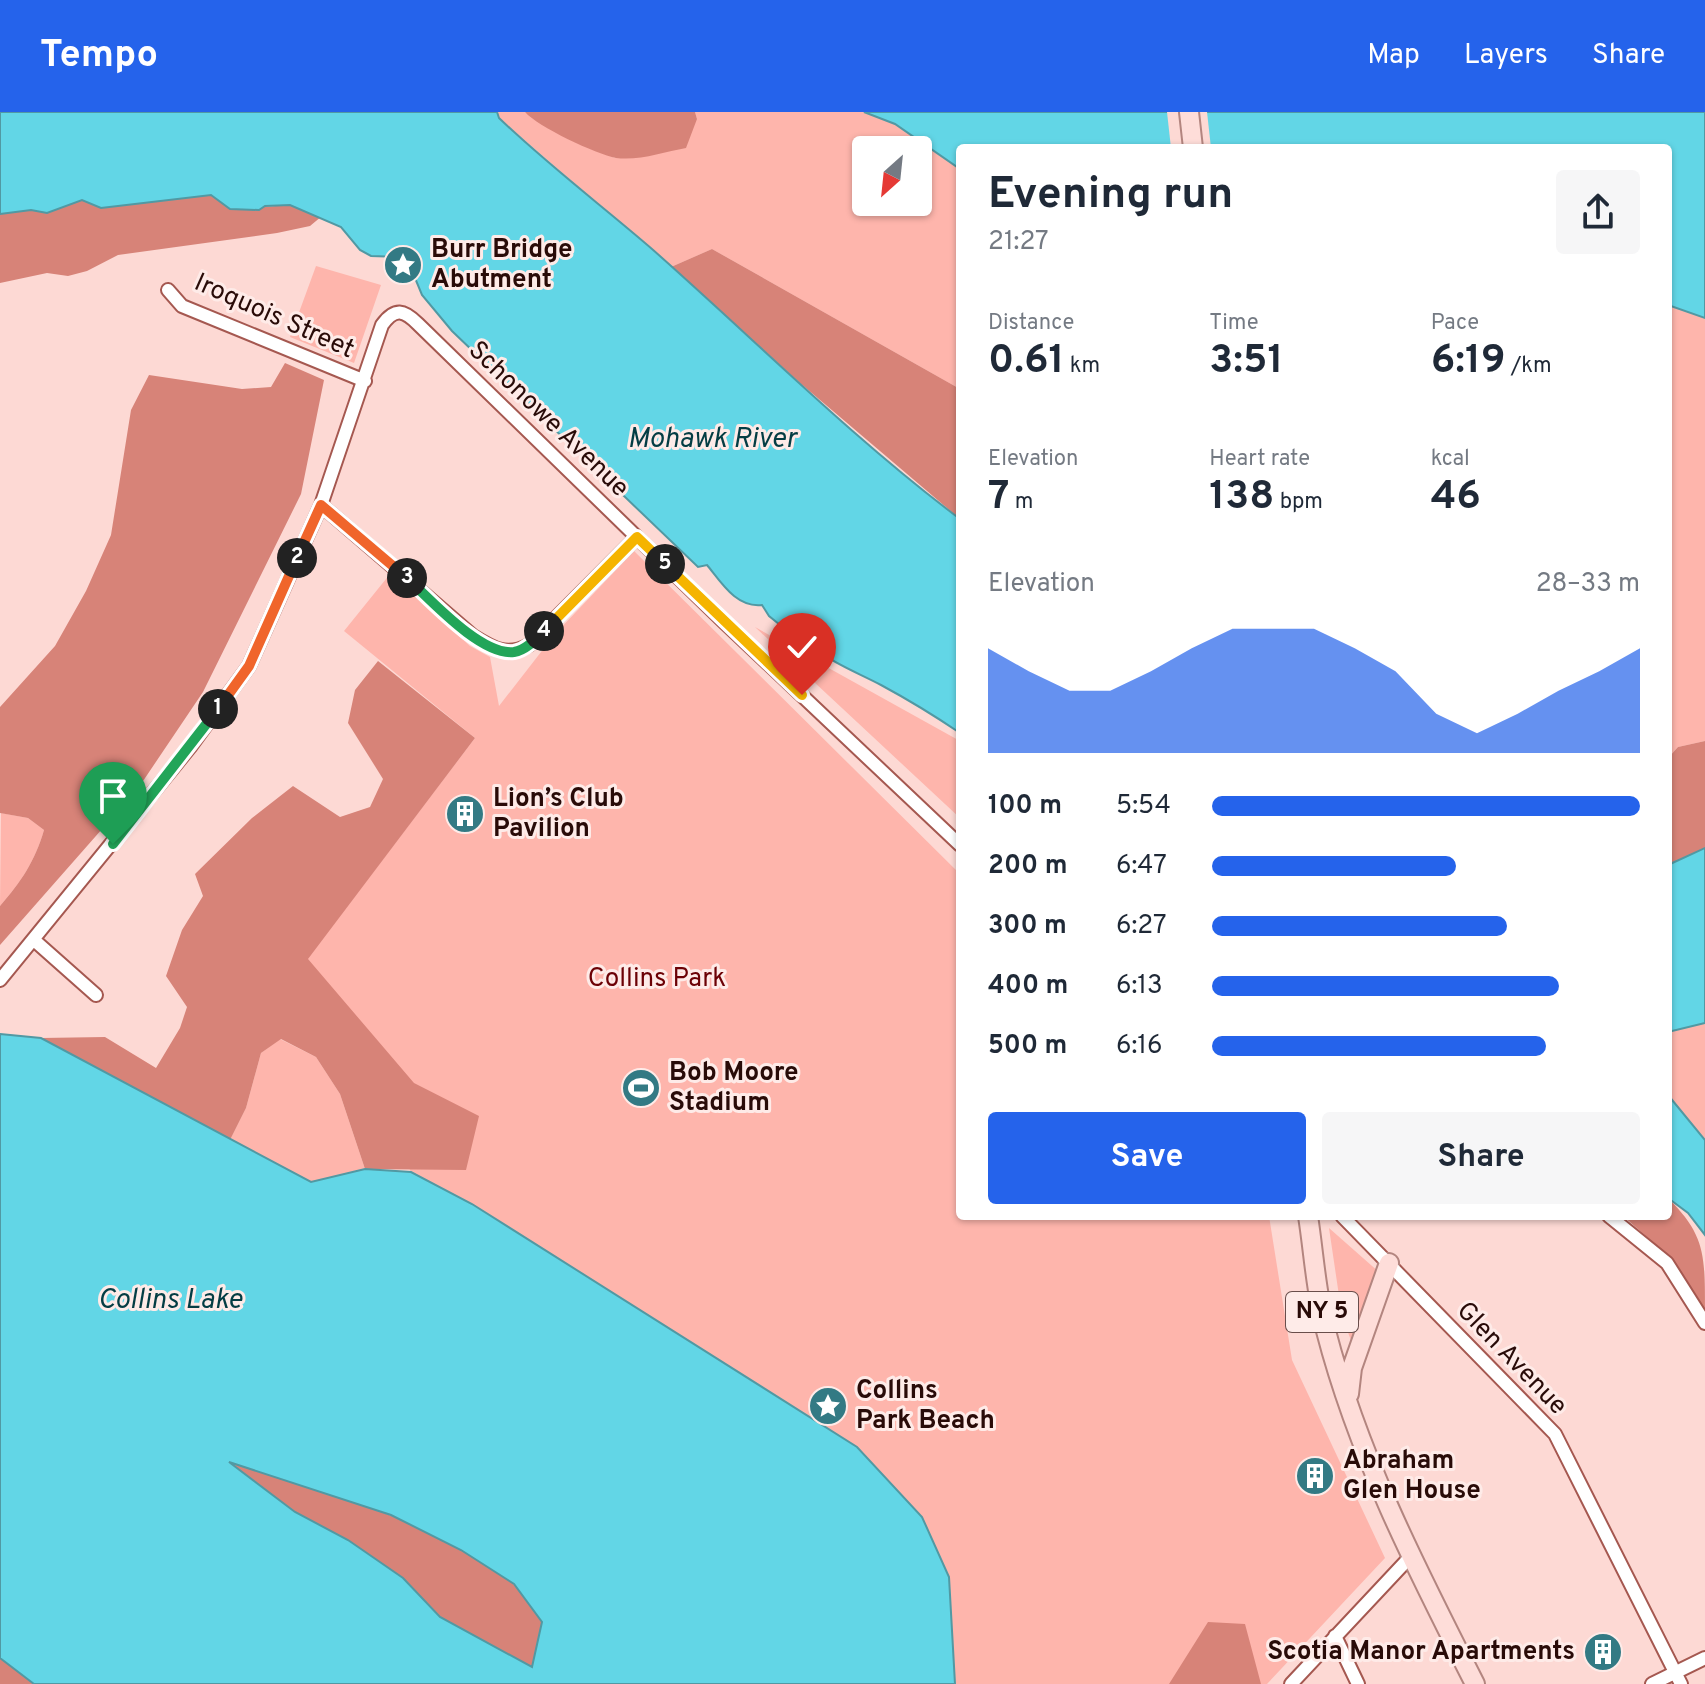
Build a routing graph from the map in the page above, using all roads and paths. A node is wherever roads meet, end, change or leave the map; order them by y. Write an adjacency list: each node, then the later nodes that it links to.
1 (1189, 112): 2 (main road)
2 (1193, 144)
3 (168, 290): 4 (street, Iroquois Street)
4 (365, 381): 5 (street); 6 (street, Schonowe Avenue)
5 (321, 505): 6 (street); 8 (street)
6 (637, 537): 7 (street, Schonowe Avenue)
7 (956, 841)
8 (34, 940): 9 (street); 10 (street)
9 (0, 980)
10 (96, 995)
11 (1309, 1220): 16 (main road, NY 5)
12 (1346, 1220): 14 (street, Glen Avenue)
13 (1614, 1220): 15 (street)
14 (1389, 1263): 16 (main road); 20 (street, Glen Avenue)
15 (1705, 1323)
16 (1348, 1405): 17 (main road, NY 5)
17 (1411, 1556): 18 (street); 23 (main road, NY 5)
18 (1335, 1636): 21 (street); 22 (street)
19 (1705, 1658): 20 (street)
20 (1678, 1678): 24 (street)
21 (1291, 1684)
22 (1358, 1684)
23 (1475, 1684)
24 (1652, 1684)

